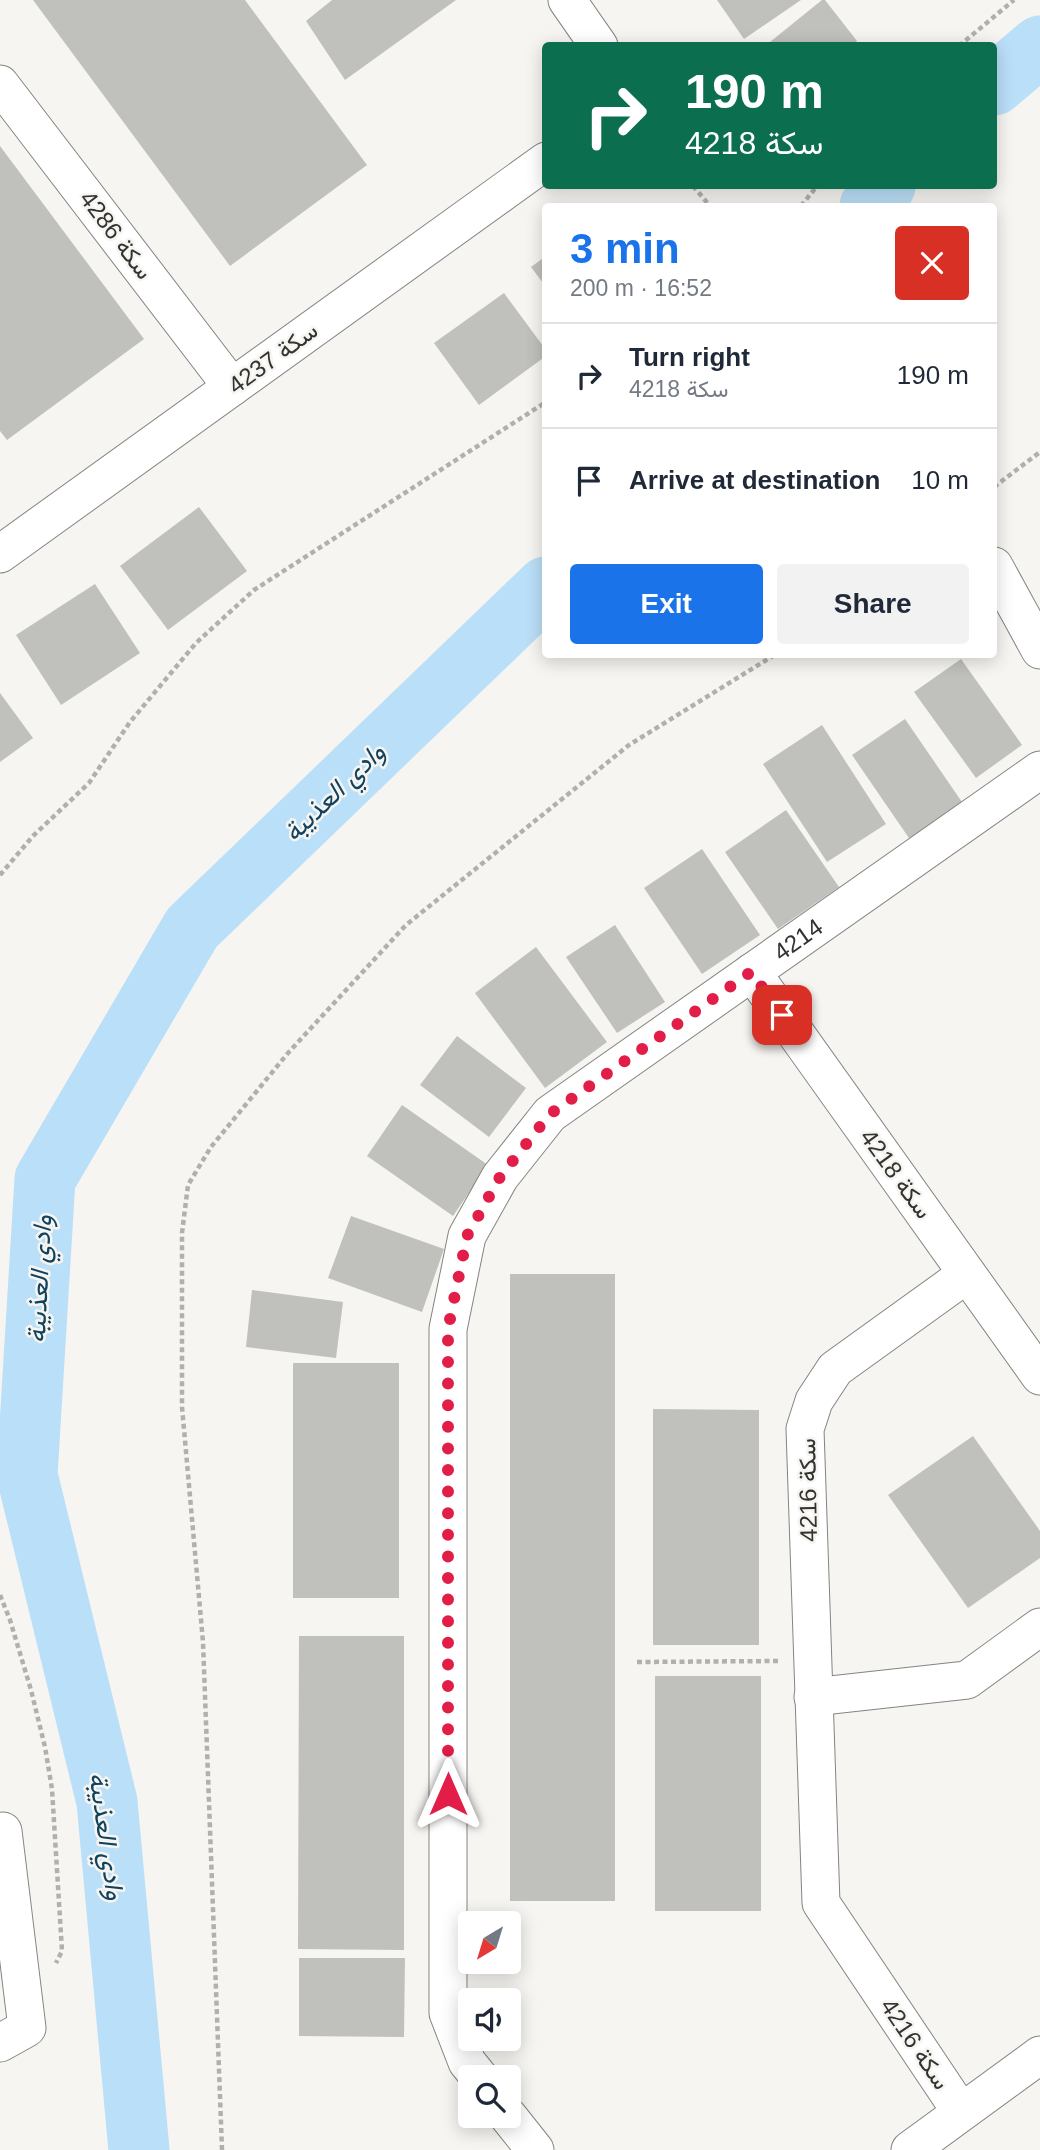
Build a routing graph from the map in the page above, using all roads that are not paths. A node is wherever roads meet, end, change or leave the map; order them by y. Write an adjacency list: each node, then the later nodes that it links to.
1 (566, 0): 2 (street)
2 (596, 42)
3 (0, 84): 5 (street, سكة 4286)
4 (542, 164): 5 (street, سكة 4237)
5 (232, 387): 6 (street, سكة 4237)
6 (0, 554)
7 (997, 571): 8 (street)
8 (1040, 650)
9 (1040, 770): 10 (street, 4214)
10 (751, 972): 11 (street, سكة 4218); 18 (street, 4214)
11 (967, 1275): 12 (street, سكة 4218); 14 (street, سكة 4216)
12 (1040, 1376)
13 (1040, 1627): 14 (street)
14 (813, 1697): 19 (street, سكة 4216)
15 (4, 1831): 16 (street)
16 (0, 2043)
17 (1040, 2055): 19 (street)
18 (469, 2065)
19 (961, 2112): 22 (street)
20 (518, 2128): 21 (street)
21 (535, 2150)
22 (909, 2150)

